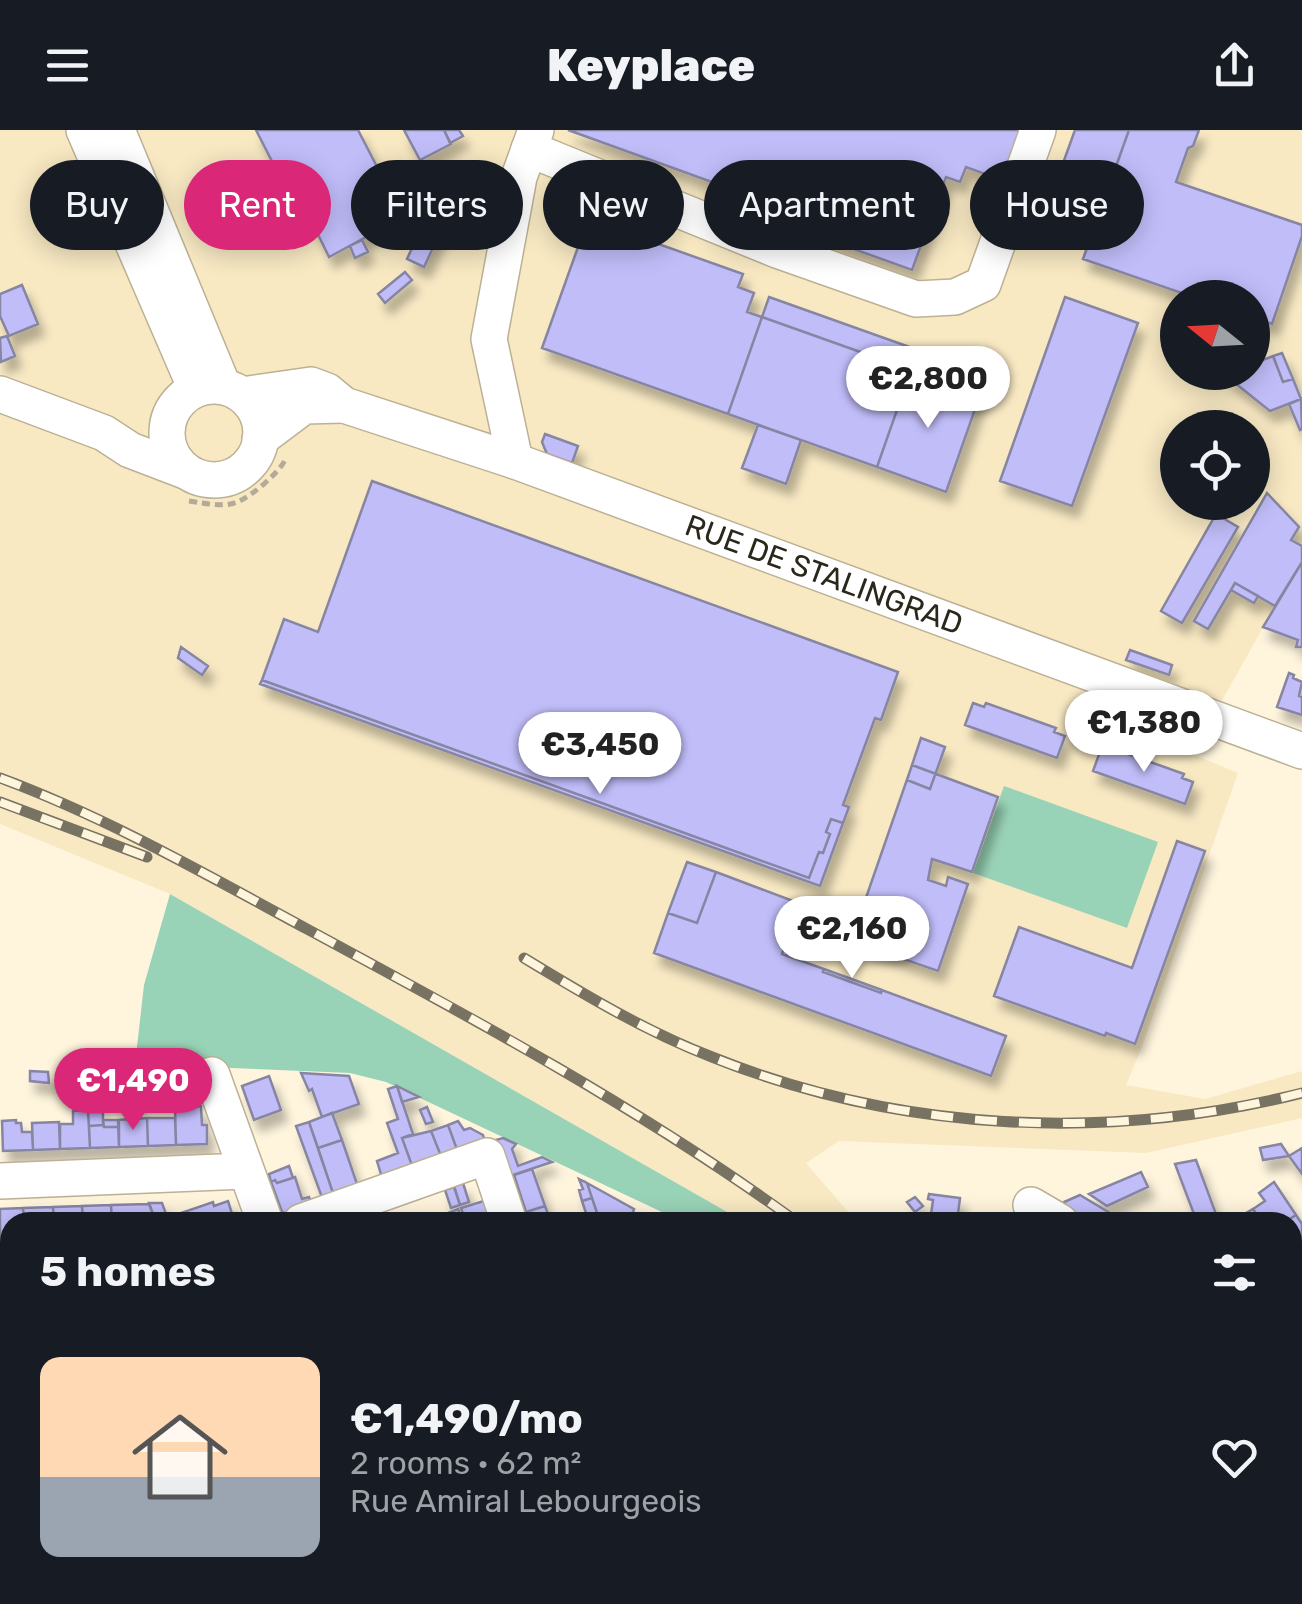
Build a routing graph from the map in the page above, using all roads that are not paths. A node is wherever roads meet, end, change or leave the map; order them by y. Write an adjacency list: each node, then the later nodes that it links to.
1 (84, 130): 5 (street)
2 (118, 130): 5 (street)
3 (1038, 130): 4 (street)
4 (533, 140): 11 (street)
5 (220, 390): 7 (street, RUE DE STALINGRAD); 8 (street); 10 (street)
6 (0, 394): 9 (street)
7 (344, 405): 10 (street, RUE DE STALINGRAD); 11 (street, RUE DE STALINGRAD)
8 (169, 418): 9 (street); 12 (street)
9 (104, 432): 12 (street)
10 (275, 443): 12 (street)
11 (515, 461): 13 (street, RUE DE STALINGRAD)
12 (180, 482)
13 (1302, 751)
14 (212, 1075): 15 (street)
15 (245, 1171): 16 (street); 17 (street)
16 (0, 1181)
17 (260, 1212)
18 (329, 1212): 19 (street)
19 (506, 1212)

